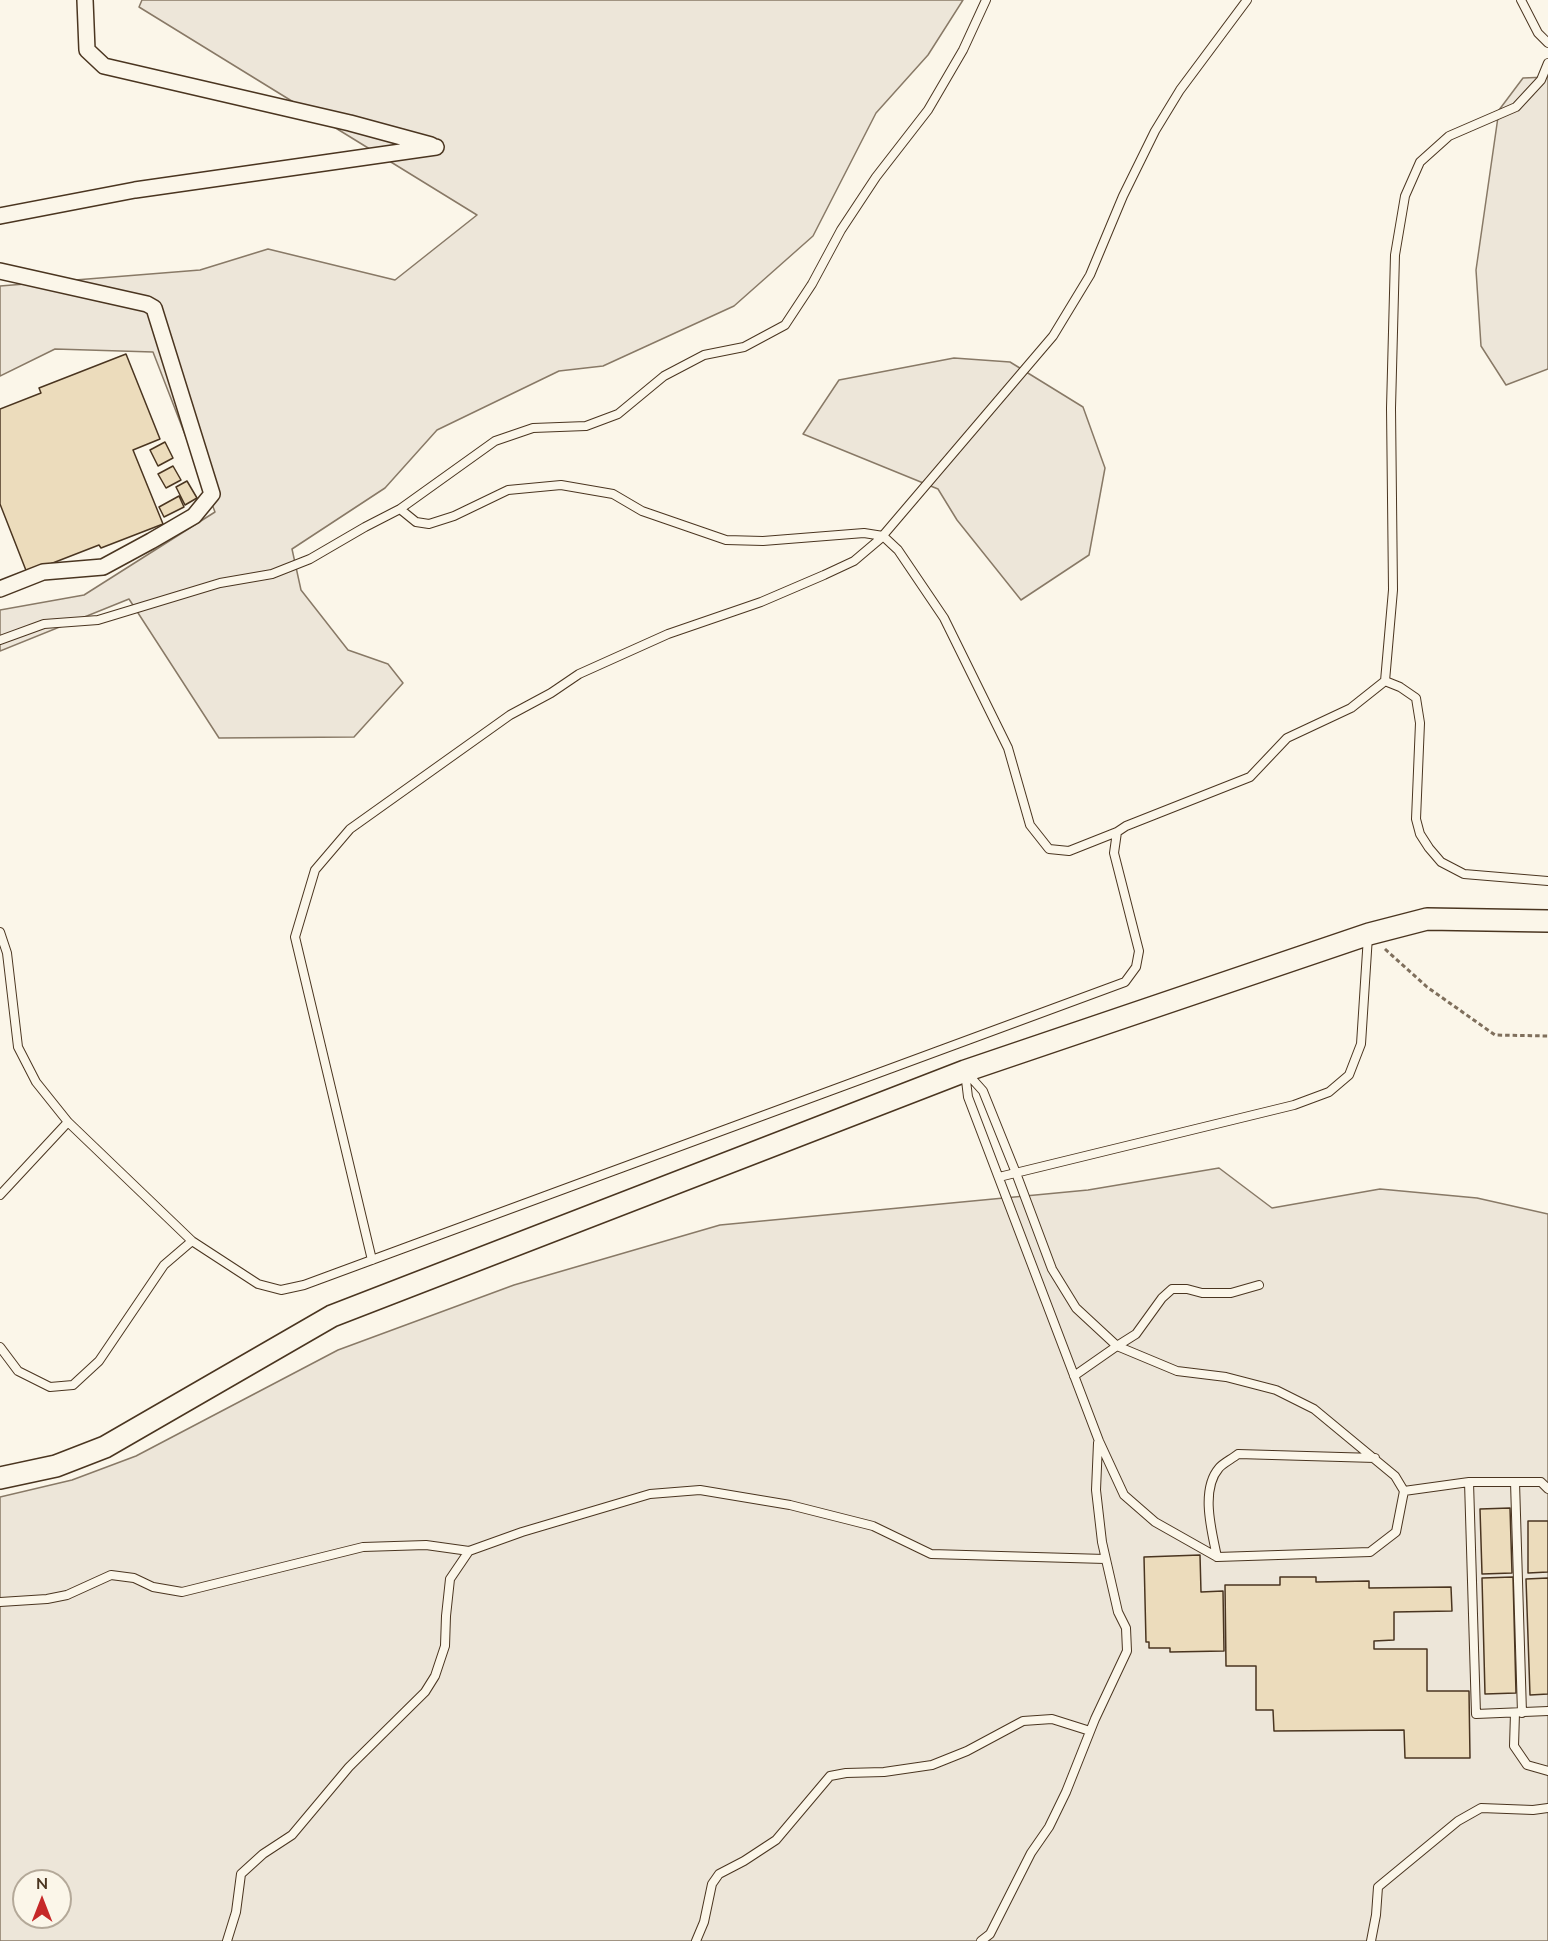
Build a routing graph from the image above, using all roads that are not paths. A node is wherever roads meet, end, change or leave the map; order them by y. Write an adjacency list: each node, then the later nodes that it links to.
1 (85, 0): 7 (street)
2 (986, 0): 9 (lane)
3 (1247, 0): 10 (lane)
4 (1521, 0): 5 (lane)
5 (1548, 43)
6 (1548, 63): 13 (lane)
7 (0, 216)
8 (0, 271): 11 (street)
9 (400, 509): 10 (lane); 12 (lane)
10 (883, 536): 14 (lane); 25 (lane)
11 (0, 589)
12 (0, 640)
13 (1385, 681): 14 (lane); 15 (lane)
14 (1117, 832): 25 (lane)
15 (1548, 881)
16 (1548, 921): 18 (street)
17 (0, 932): 20 (lane)
18 (1369, 933): 19 (street); 21 (lane)
19 (965, 1071): 21 (lane); 22 (lane); 32 (street)
20 (68, 1122): 23 (lane); 24 (lane)
21 (1016, 1173): 22 (lane); 27 (lane)
22 (999, 1177): 29 (lane)
23 (0, 1195)
24 (192, 1241): 25 (lane); 28 (lane)
25 (372, 1260)
26 (1259, 1285): 27 (lane)
27 (1117, 1346): 29 (lane); 31 (lane)
28 (0, 1347)
29 (1074, 1376): 30 (lane)
30 (1099, 1441): 38 (lane); 39 (lane)
31 (1375, 1458): 36 (lane); 38 (lane)
32 (0, 1478)
33 (1469, 1482): 34 (lane); 36 (lane); 42 (lane)
34 (1515, 1482): 35 (lane); 42 (lane)
35 (1548, 1489)
36 (1404, 1491): 38 (lane)
37 (470, 1551): 39 (lane); 40 (lane); 46 (lane)
38 (1217, 1557)
39 (1106, 1559): 43 (lane)
40 (0, 1602)
41 (1548, 1711): 42 (lane)
42 (1518, 1713): 44 (lane)
43 (1090, 1731): 47 (lane); 48 (lane)
44 (1548, 1771)
45 (1548, 1808): 49 (lane)
46 (227, 1941)
47 (696, 1941)
48 (981, 1941)
49 (1371, 1941)

